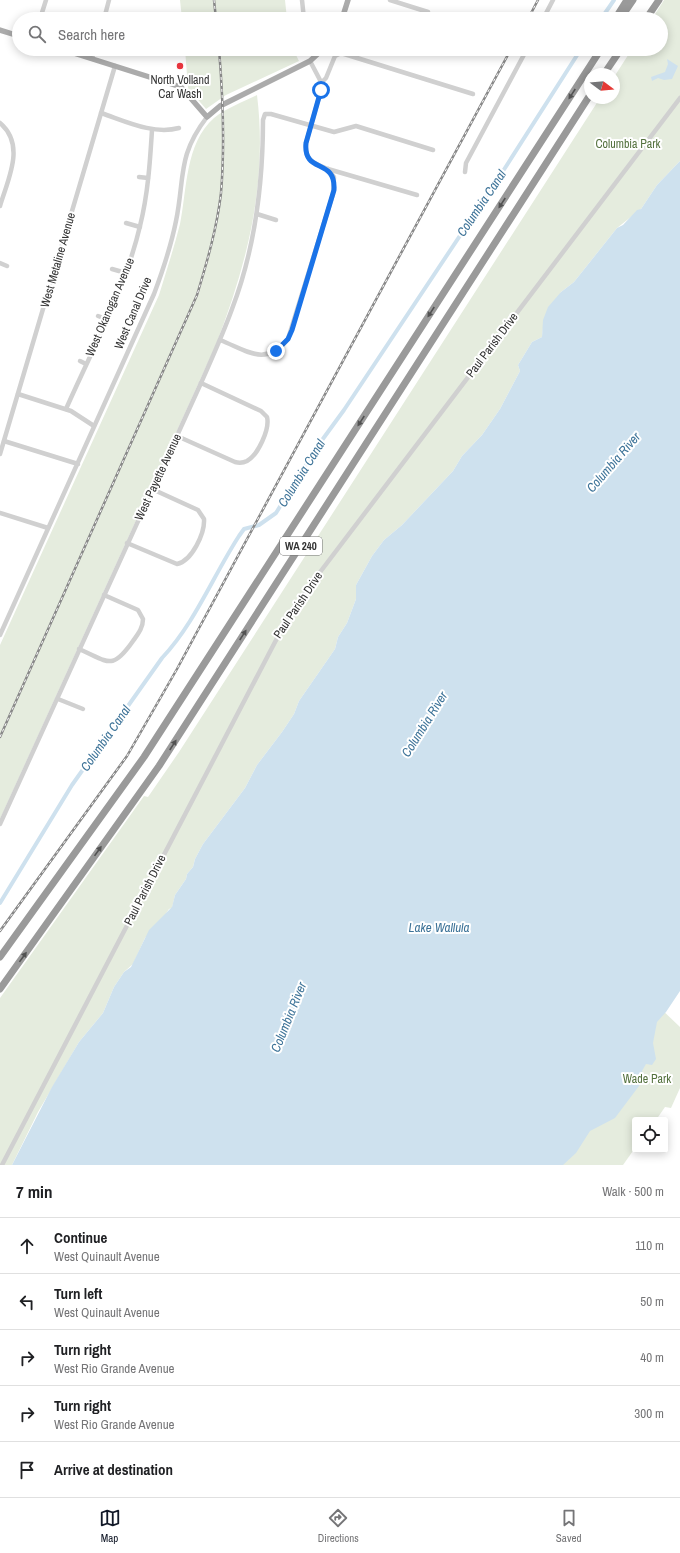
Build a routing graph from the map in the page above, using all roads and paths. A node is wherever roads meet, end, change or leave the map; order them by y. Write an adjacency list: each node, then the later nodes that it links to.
1 (46, 0): 11 (street)
2 (109, 0): 12 (street)
3 (302, 0): 13 (street)
4 (348, 0): 14 (main road)
5 (390, 0): 15 (street)
6 (553, 0): 16 (street)
7 (627, 0): 17 (highway)
8 (633, 0): 18 (highway)
9 (653, 0): 19 (highway)
10 (659, 0): 20 (highway)
11 (42, 12)
12 (106, 12)
13 (303, 12)
14 (344, 12)
15 (428, 12)
16 (547, 12)
17 (619, 12)
18 (625, 12)
19 (645, 12)
20 (651, 12)
21 (0, 30): 22 (main road)
22 (12, 34)
23 (85, 56): 30 (main road)
24 (315, 56): 31 (main road, West Canal Drive)
25 (334, 56): 34 (street)
26 (350, 56): 35 (street)
27 (523, 56): 46 (street)
28 (596, 56): 82 (highway, WA 240, one-way to 82)
29 (616, 56): 33 (highway)
30 (92, 58): 32 (main road)
31 (310, 61): 34 (street); 39 (main road, West Canal Drive)
32 (115, 66): 38 (street, West Metaline Avenue); 39 (main road)
33 (608, 68)
34 (321, 83): 41 (street)
35 (473, 94)
36 (680, 98): 84 (street, Paul Parish Drive)
37 (584, 104): 83 (highway, WA 240, one-way to 37)
38 (101, 113): 43 (street); 65 (street, West Metaline Avenue)
39 (207, 117): 67 (street, West Canal Drive)
40 (0, 123): 50 (street)
41 (311, 125): 44 (street); 45 (street); 51 (street, West Payette Avenue)
42 (179, 128): 43 (street)
43 (152, 130): 48 (street, West Okanogan Avenue)
44 (433, 150)
45 (328, 169): 49 (street); 61 (street)
46 (465, 172)
47 (139, 177): 48 (street)
48 (148, 178): 54 (street, West Okanogan Avenue)
49 (417, 195)
50 (0, 206)
51 (257, 214): 52 (street); 61 (street, West Payette Avenue)
52 (276, 220)
53 (126, 224): 54 (street)
54 (140, 227): 58 (street, West Okanogan Avenue)
55 (0, 264): 56 (street)
56 (7, 266)
57 (112, 269): 58 (street)
58 (126, 273): 60 (street, West Okanogan Avenue)
59 (98, 316): 60 (street)
60 (106, 319): 63 (street, West Okanogan Avenue)
61 (220, 340): 64 (street, West Payette Avenue)
62 (80, 361): 63 (street)
63 (86, 364): 66 (street, West Okanogan Avenue)
64 (201, 383): 68 (street, West Payette Avenue); 68 (street)
65 (18, 394): 66 (street); 69 (street, West Metaline Avenue)
66 (66, 409): 67 (street)
67 (94, 426): 71 (street, West Canal Drive)
68 (177, 436): 72 (street, West Payette Avenue)
69 (4, 441): 70 (street, West Metaline Avenue); 71 (street)
70 (0, 454)
71 (78, 464): 74 (street, West Canal Drive)
72 (152, 489): 75 (street, West Payette Avenue); 75 (street)
73 (0, 514): 74 (street)
74 (48, 528): 77 (street, West Canal Drive)
75 (127, 543): 76 (street, West Payette Avenue)
76 (104, 595): 78 (street, West Payette Avenue); 78 (street)
77 (0, 634)
78 (79, 649): 79 (street, West Payette Avenue)
79 (58, 699): 80 (street); 81 (street, West Payette Avenue)
80 (83, 709)
81 (0, 824)
82 (0, 957)
83 (0, 988)
84 (2, 1165)

